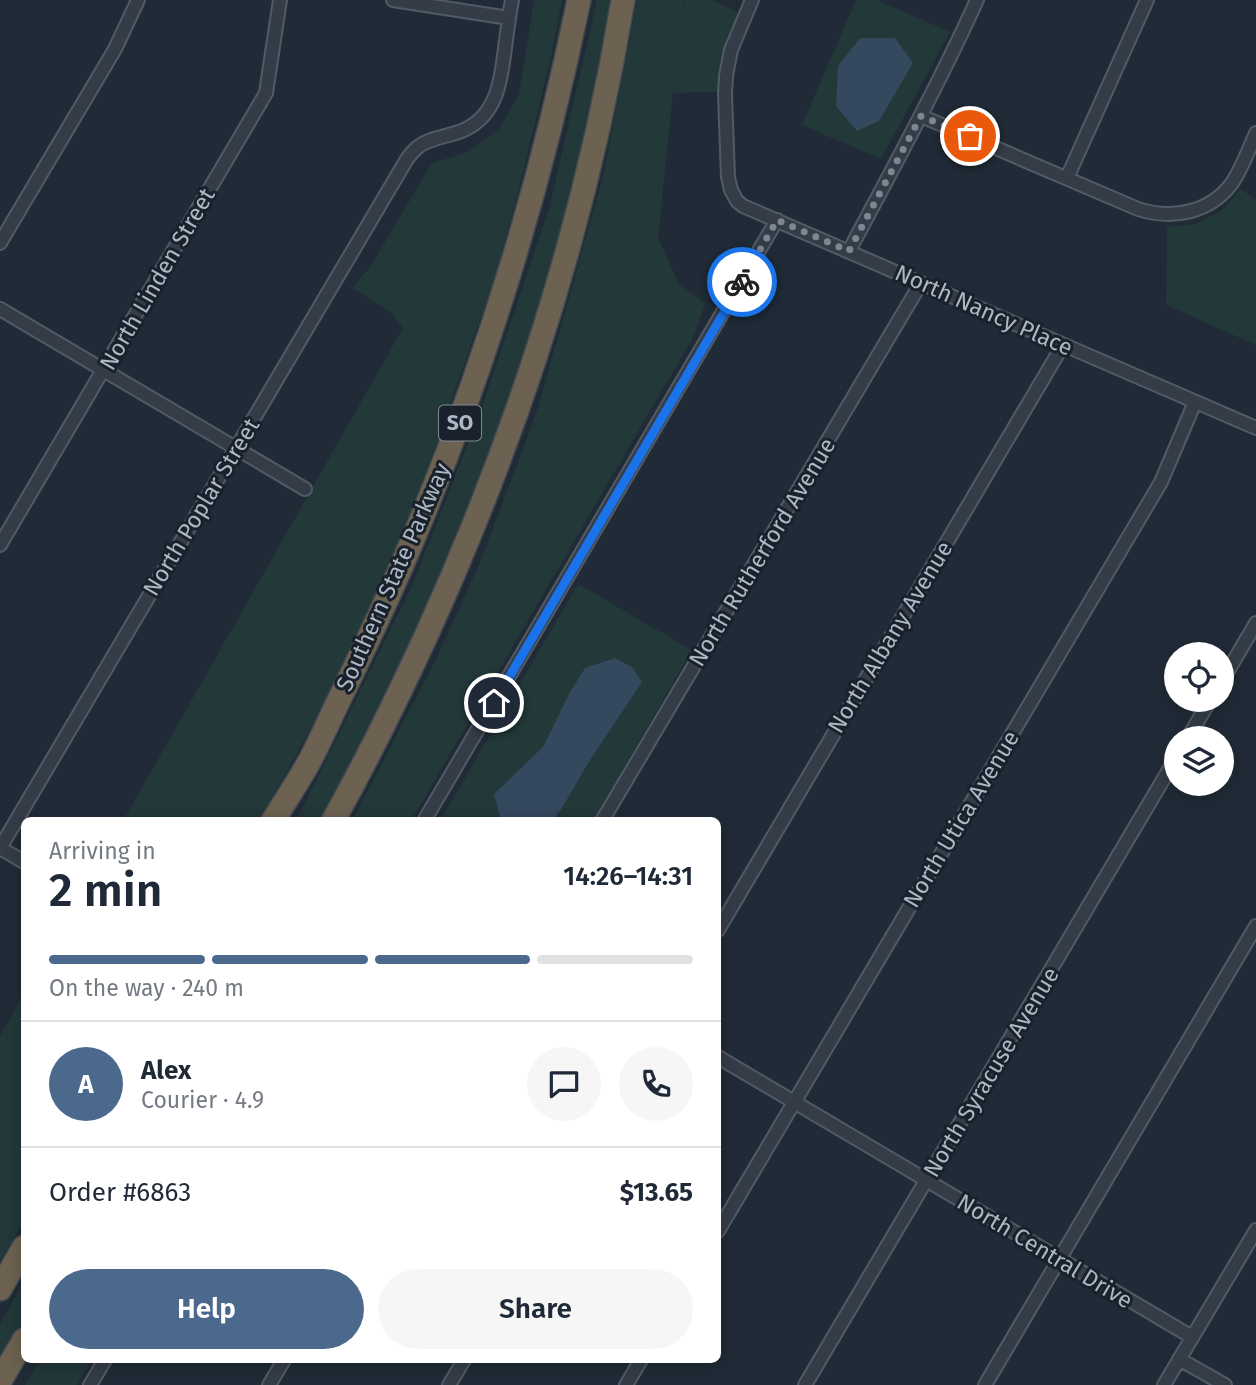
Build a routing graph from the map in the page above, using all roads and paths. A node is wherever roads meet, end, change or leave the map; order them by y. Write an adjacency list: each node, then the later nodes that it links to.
1 (138, 0): 15 (street)
2 (280, 0): 20 (street, North Linden Street)
3 (393, 0): 10 (street)
4 (512, 0): 10 (street, North Poplar Street)
5 (579, 0): 29 (highway, Southern State Parkway / SO)
6 (622, 0): 30 (highway, SO)
7 (752, 0): 14 (street, North Nancy Place)
8 (977, 0): 11 (street)
9 (1147, 0): 13 (street)
10 (509, 18): 23 (street, North Poplar Street)
11 (921, 116): 13 (street); 16 (street)
12 (1256, 132): 13 (street)
13 (1067, 178)
14 (777, 220): 16 (street, North Nancy Place); 31 (street)
15 (0, 243)
16 (849, 251): 17 (street, North Nancy Place)
17 (921, 283): 19 (street, North Nancy Place); 32 (street, North Rutherford Avenue)
18 (0, 309): 20 (street)
19 (1063, 345): 21 (street, North Nancy Place); 35 (street, North Albany Avenue)
20 (103, 370): 23 (street); 25 (street, North Linden Street)
21 (1195, 402): 22 (street, North Nancy Place); 38 (street, North Utica Avenue)
22 (1256, 428)
23 (236, 449): 24 (street); 33 (street, North Poplar Street)
24 (305, 489)
25 (0, 545)
26 (1256, 623): 27 (street)
27 (1234, 661)
28 (1164, 778): 39 (street, North Syracuse Avenue)
29 (276, 817)
30 (335, 817)
31 (426, 817)
32 (605, 817)
33 (0, 848): 34 (street)
34 (21, 860)
35 (721, 925)
36 (1256, 926): 43 (street)
37 (721, 1059): 38 (street, North Central Drive)
38 (794, 1102): 39 (street, North Central Drive); 40 (street, North Utica Avenue)
39 (927, 1181): 43 (street, North Central Drive); 57 (street, North Syracuse Avenue)
40 (721, 1226)
41 (1256, 1230): 45 (street)
42 (21, 1252): 44 (highway)
43 (1059, 1259): 45 (street, North Central Drive); 58 (street)
44 (0, 1289)
45 (1192, 1337): 47 (street)
46 (21, 1345): 52 (highway)
47 (1179, 1359): 59 (street); 60 (street)
48 (103, 1363): 53 (street)
49 (282, 1363): 54 (street)
50 (462, 1363): 55 (street)
51 (639, 1363): 56 (street)
52 (0, 1381)
53 (90, 1385)
54 (269, 1385)
55 (449, 1385)
56 (626, 1385)
57 (805, 1385)
58 (985, 1385)
59 (1164, 1385)
60 (1225, 1385)

